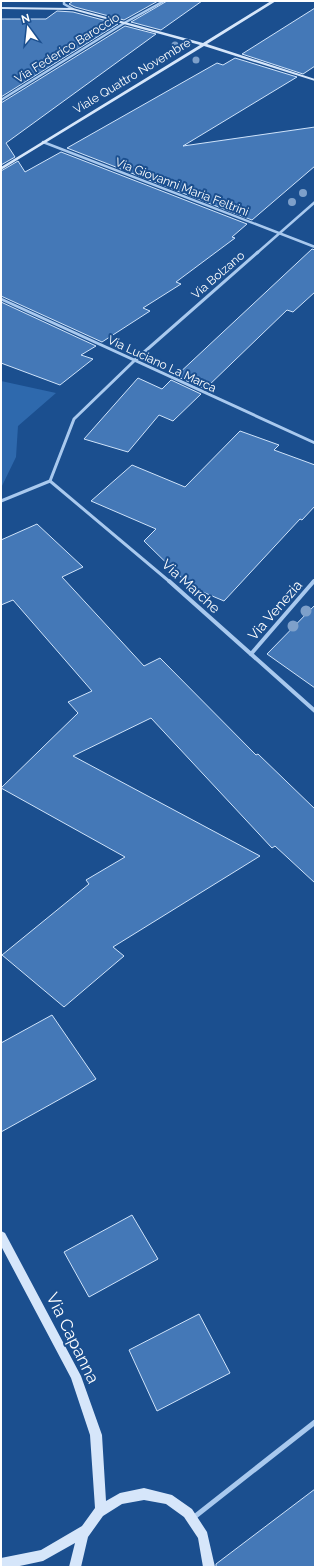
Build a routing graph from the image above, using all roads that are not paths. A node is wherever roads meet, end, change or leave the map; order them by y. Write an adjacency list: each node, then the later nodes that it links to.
1 (64, 1): 5 (street)
2 (164, 1): 6 (street, Via Federico Baroccio)
3 (274, 1): 7 (main road, Viale Quattro Novembre)
4 (1, 8): 5 (main road)
5 (73, 9): 6 (main road)
6 (126, 22): 7 (main road); 9 (street, Via Federico Baroccio)
7 (203, 44): 8 (main road); 10 (main road, Viale Quattro Novembre)
8 (315, 80)
9 (1, 100)
10 (43, 142): 11 (main road, Viale Quattro Novembre); 13 (street, Via Giovanni Maria Feltrini)
11 (1, 169)
12 (315, 202): 13 (street, Via Bolzano)
13 (279, 234): 14 (street, Via Giovanni Maria Feltrini); 16 (street, Via Bolzano)
14 (315, 247)
15 (1, 299): 16 (street, Via Luciano La Marca)
16 (134, 361): 17 (street, Via Luciano La Marca); 18 (street)
17 (315, 443)
18 (50, 481): 19 (street); 21 (street, Via Marche)
19 (1, 502)
20 (315, 580): 21 (street, Via Venezia)
21 (251, 654): 22 (street, Via Marche)
22 (315, 712)
23 (1, 1236): 25 (main road, Via Capanna)
24 (315, 1422): 26 (street)
25 (101, 1509): 26 (main road); 27 (main road)
26 (192, 1518): 30 (main road)
27 (84, 1532): 28 (main road); 29 (main road)
28 (1, 1564)
29 (75, 1567)
30 (209, 1567)

